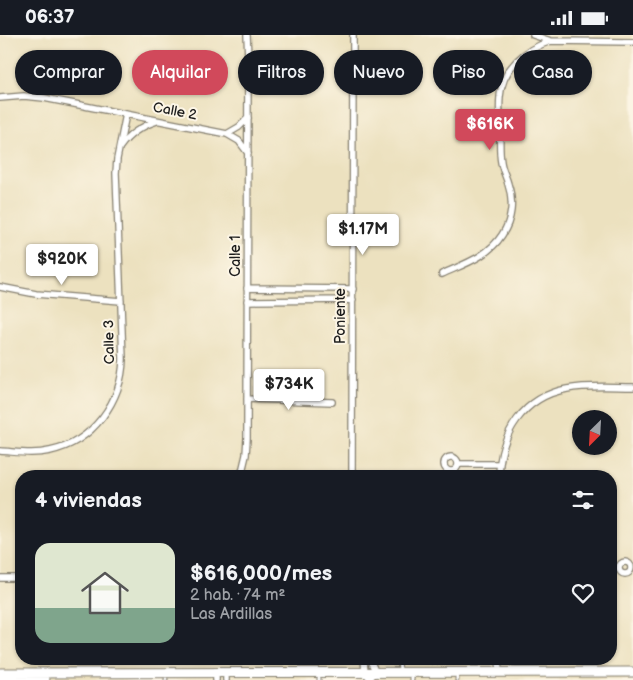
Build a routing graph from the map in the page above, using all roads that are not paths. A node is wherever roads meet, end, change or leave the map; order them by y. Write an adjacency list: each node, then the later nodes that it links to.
1 (247, 35): 8 (street, Calle 1)
2 (353, 35): 16 (street, Poniente)
3 (534, 35): 4 (street)
4 (551, 41): 5 (street); 13 (street)
5 (633, 42)
6 (0, 98): 7 (street, Calle 2)
7 (126, 114): 9 (street, Calle 2); 11 (street, Calle 3)
8 (248, 118): 10 (street); 12 (street, Calle 1)
9 (158, 121): 10 (street, Calle 2); 11 (street)
10 (227, 134): 12 (street, Calle 2)
11 (119, 149): 18 (street, Calle 3)
12 (248, 153): 15 (street, Calle 1)
13 (442, 274)
14 (0, 287): 18 (street)
15 (247, 288): 16 (street); 19 (street, Calle 1)
16 (353, 289): 17 (street, Poniente)
17 (353, 300): 19 (street); 27 (street, Poniente)
18 (120, 301): 23 (street, Calle 3)
19 (247, 301): 21 (street, Calle 1)
20 (633, 387): 25 (street)
21 (247, 399): 22 (street); 26 (street, Calle 1)
22 (332, 401)
23 (0, 451)
24 (458, 464): 25 (street)
25 (499, 464): 28 (street)
26 (242, 470)
27 (352, 470)
28 (499, 470)
29 (0, 578): 30 (street)
30 (15, 578)
31 (399, 665): 37 (lane)
32 (498, 665): 33 (street)
33 (499, 672): 34 (street); 43 (street)
34 (585, 672): 35 (street); 43 (street)
35 (633, 672)
36 (0, 673): 39 (street)
37 (400, 673): 38 (street); 42 (street)
38 (370, 676): 41 (street); 42 (street)
39 (168, 677): 40 (street); 46 (street)
40 (203, 677): 41 (street); 44 (street)
41 (320, 677): 45 (street)
42 (412, 677): 43 (street)
43 (457, 677)
44 (216, 679): 45 (street)
45 (226, 679)
46 (0, 680)

